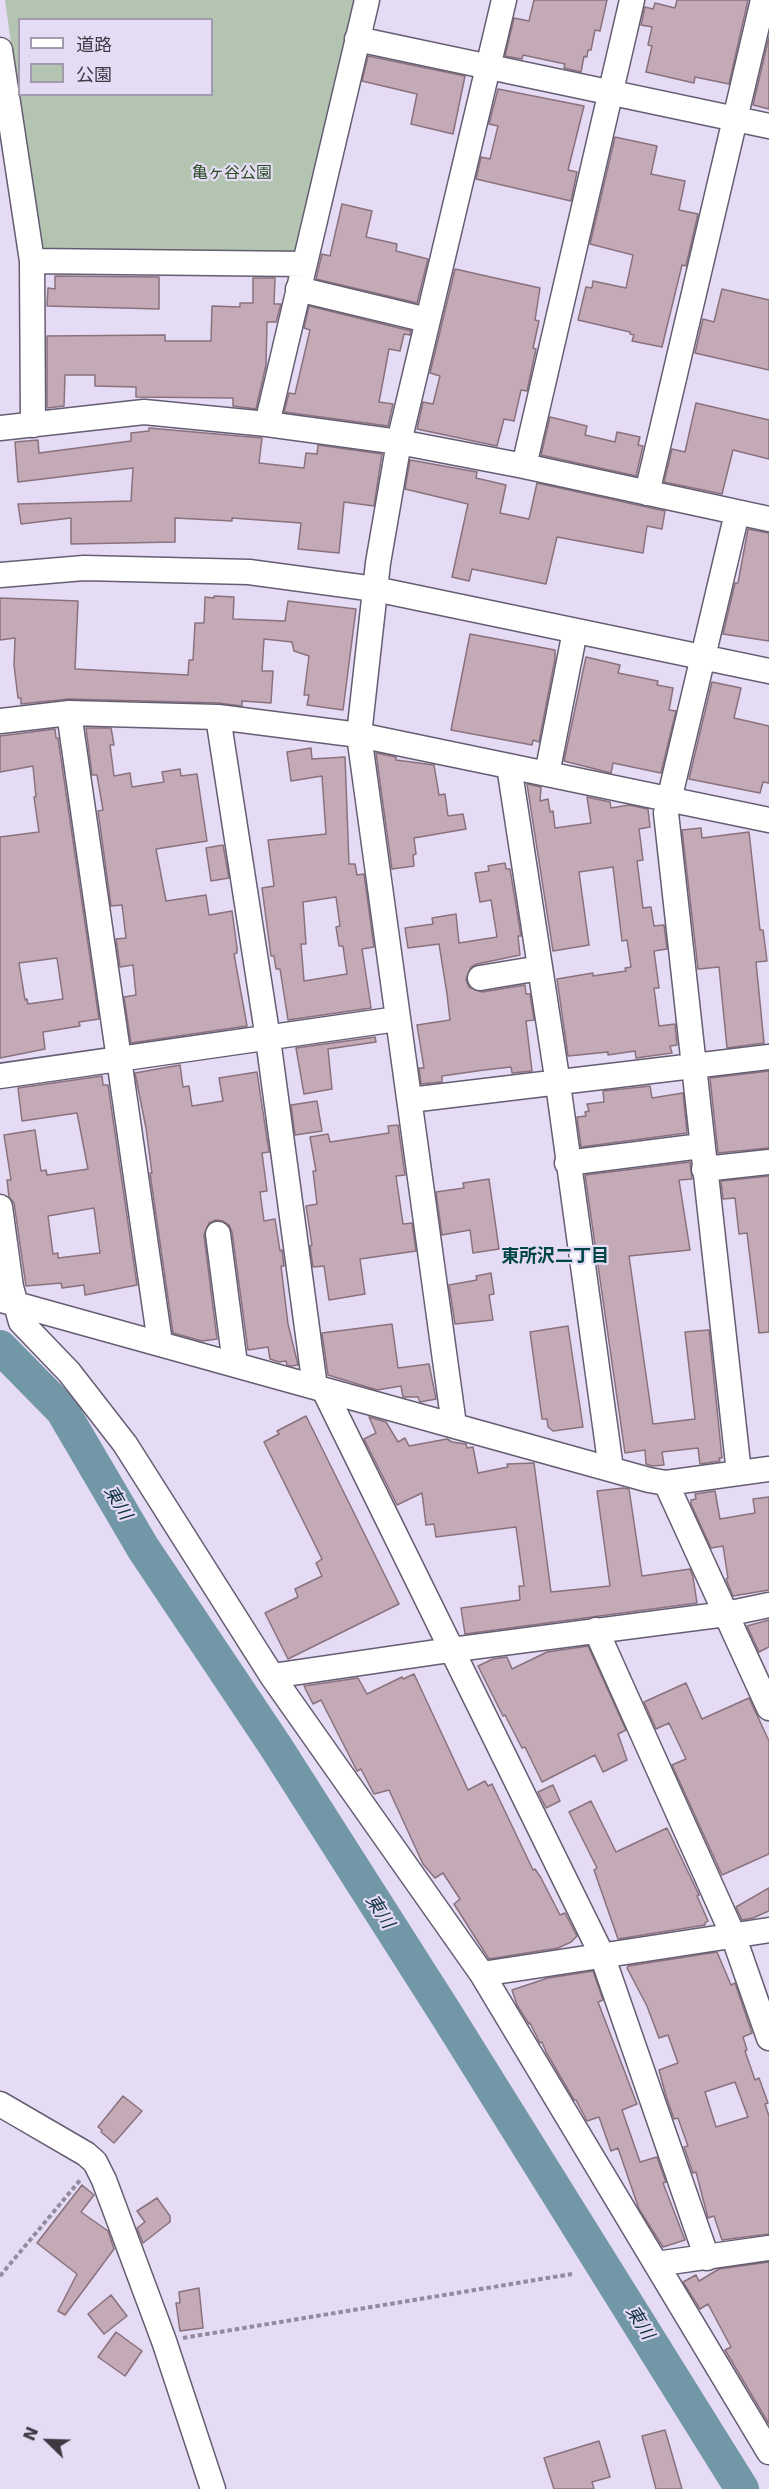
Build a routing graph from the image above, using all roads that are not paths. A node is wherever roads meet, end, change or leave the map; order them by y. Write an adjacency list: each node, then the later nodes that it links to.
1 (366, 0): 5 (street)
2 (504, 0): 7 (street)
3 (632, 0): 8 (street)
4 (763, 0): 9 (street)
5 (357, 39): 7 (street); 13 (street)
6 (0, 50): 11 (street)
7 (488, 67): 8 (street); 15 (street)
8 (610, 94): 9 (street); 20 (street)
9 (736, 118): 10 (street); 21 (street)
10 (769, 126)
11 (6, 138): 12 (street)
12 (32, 261): 13 (street); 16 (street)
13 (304, 264): 14 (street)
14 (298, 289): 15 (street); 17 (street)
15 (427, 320): 19 (street)
16 (33, 424): 17 (street); 18 (street)
17 (267, 424): 19 (street)
18 (0, 428)
19 (399, 442): 20 (street); 25 (street)
20 (524, 466): 21 (street)
21 (647, 493): 22 (street)
22 (737, 513): 23 (street); 27 (street)
23 (769, 519)
24 (0, 575): 25 (street)
25 (375, 588): 26 (street); 32 (street)
26 (575, 631): 27 (street); 34 (street)
27 (704, 657): 28 (street); 35 (street)
28 (769, 671)
29 (69, 713): 30 (street); 31 (street); 42 (street)
30 (218, 717): 32 (street); 40 (street)
31 (0, 721)
32 (359, 735): 33 (street); 39 (street)
33 (509, 766): 34 (street); 37 (street)
34 (547, 774): 35 (street)
35 (669, 799): 36 (street); 43 (street)
36 (769, 820)
37 (540, 968): 38 (street); 45 (street)
38 (480, 978)
39 (397, 1019): 40 (street); 46 (street)
40 (268, 1039): 42 (street); 55 (street)
41 (769, 1057): 43 (street)
42 (118, 1060): 44 (street); 53 (street)
43 (694, 1066): 45 (street); 47 (street)
44 (0, 1076)
45 (558, 1084): 46 (street); 49 (street)
46 (411, 1100): 56 (street)
47 (703, 1158): 48 (street); 49 (street); 59 (street)
48 (769, 1161)
49 (567, 1163): 57 (street)
50 (0, 1207): 52 (street)
51 (218, 1234): 54 (street)
52 (8, 1302): 53 (street); 65 (street)
53 (160, 1343): 54 (street)
54 (236, 1364): 55 (street)
55 (319, 1388): 56 (street); 64 (street)
56 (454, 1425): 57 (street)
57 (610, 1469): 60 (street)
58 (769, 1469): 59 (street)
59 (739, 1473): 60 (street)
60 (666, 1483): 62 (street)
61 (769, 1605): 62 (street)
62 (726, 1614): 63 (street); 66 (street)
63 (596, 1630): 64 (street); 68 (street)
64 (450, 1650): 65 (street); 69 (street)
65 (272, 1676): 70 (street)
66 (769, 1708)
67 (769, 1930): 68 (street)
68 (733, 1935): 69 (street); 71 (street)
69 (602, 1955): 70 (street); 74 (street)
70 (482, 1974): 75 (street)
71 (769, 2038)
72 (0, 2104): 77 (street)
73 (769, 2248): 74 (street)
74 (707, 2258): 75 (street)
75 (656, 2264): 76 (street)
76 (769, 2452)
77 (213, 2489)

